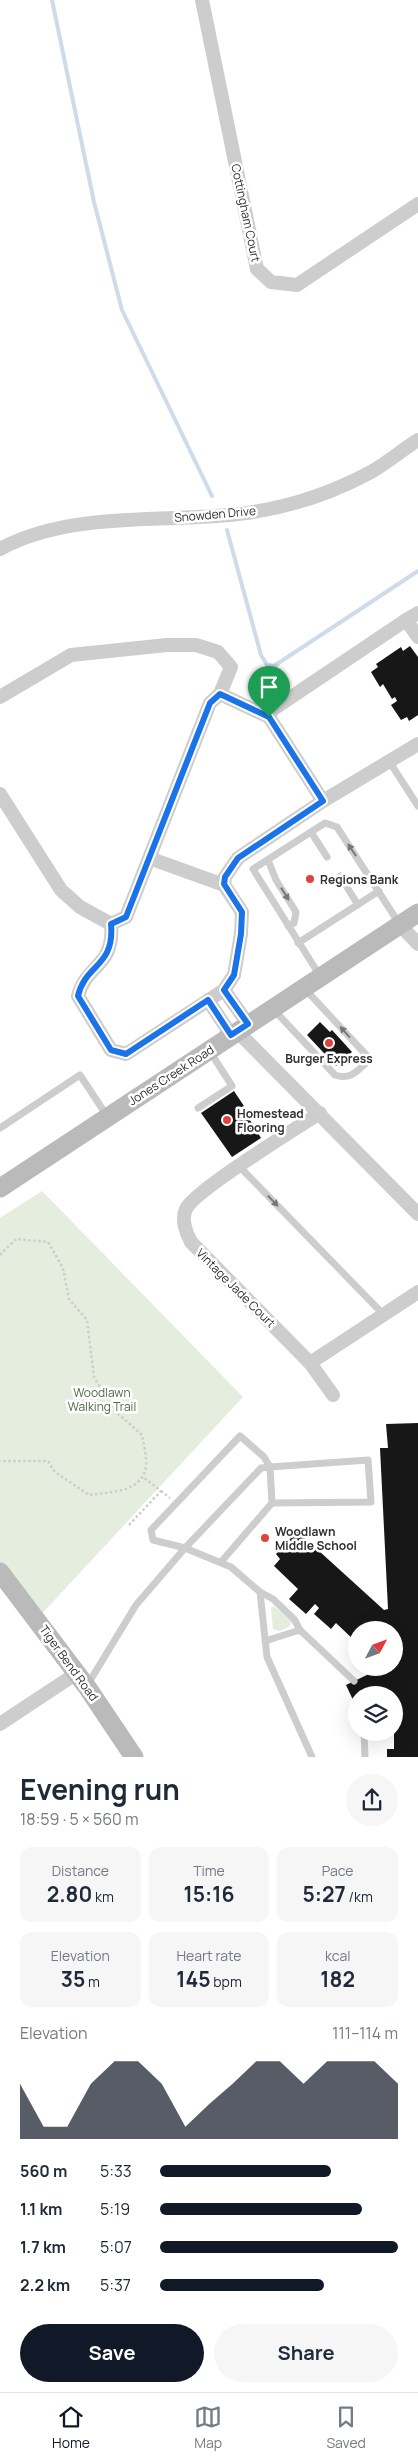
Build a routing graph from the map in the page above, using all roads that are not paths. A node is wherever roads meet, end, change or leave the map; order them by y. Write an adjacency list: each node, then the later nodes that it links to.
1 (202, 0): 2 (street, Cottingham Court)
2 (418, 204)
3 (418, 440): 4 (street, Snowden Drive)
4 (0, 549)
5 (412, 616): 6 (street); 9 (street)
6 (418, 637)
7 (220, 694): 8 (street); 9 (street); 17 (street)
8 (0, 697)
9 (269, 717): 13 (street)
10 (418, 744): 11 (street)
11 (389, 762): 13 (street); 14 (lane)
12 (0, 794): 24 (street)
13 (323, 801): 20 (street)
14 (418, 806)
15 (311, 832): 16 (lane); 18 (lane); 21 (lane, one-way to 15)
16 (326, 857)
17 (149, 858): 20 (street); 24 (street)
18 (268, 860): 26 (lane, one-way to 26); 26 (lane)
19 (340, 876): 22 (lane)
20 (224, 884): 31 (street)
21 (379, 891): 22 (lane); 25 (lane)
22 (358, 904): 27 (lane)
23 (418, 913): 25 (main road, Jones Creek Road)
24 (111, 924): 32 (street)
25 (400, 925): 28 (street); 29 (main road, Jones Creek Road)
26 (288, 926): 27 (lane)
27 (298, 943): 29 (lane)
28 (418, 944)
29 (320, 976): 30 (main road, Jones Creek Road)
30 (304, 987): 33 (main road, Jones Creek Road); 33 (lane, one-way to 30)
31 (224, 990): 32 (street); 34 (street)
32 (208, 1000): 34 (street)
33 (272, 1008): 34 (main road, Jones Creek Road)
34 (239, 1030): 35 (main road, Jones Creek Road); 37 (street)
35 (208, 1050): 36 (lane); 38 (main road, Jones Creek Road)
36 (198, 1108)
37 (320, 1113): 40 (street, Vintage Jade Court); 42 (street)
38 (108, 1117): 39 (lane); 41 (main road, Jones Creek Road)
39 (0, 1128)
40 (239, 1166): 44 (lane, one-way to 44); 45 (street, Vintage Jade Court)
41 (0, 1188)
42 (418, 1214)
43 (418, 1292): 44 (street)
44 (383, 1314): 45 (street)
45 (310, 1363): 46 (street, Vintage Jade Court)
46 (332, 1394)
47 (270, 1467): 48 (lane); 48 (lane); 49 (lane); 49 (lane)
48 (272, 1503): 50 (lane)
49 (184, 1548): 50 (lane); 55 (lane)
50 (221, 1562): 52 (lane)
51 (0, 1572): 55 (main road, Tiger Bend Road)
52 (260, 1592): 53 (lane); 54 (lane)
53 (300, 1630): 54 (lane); 56 (lane)
54 (265, 1641): 60 (lane)
55 (82, 1680): 57 (street); 59 (main road, Tiger Bend Road)
56 (354, 1681)
57 (0, 1724)
58 (364, 1741): 61 (lane)
59 (134, 1757)
60 (312, 1757)
61 (365, 1757)

